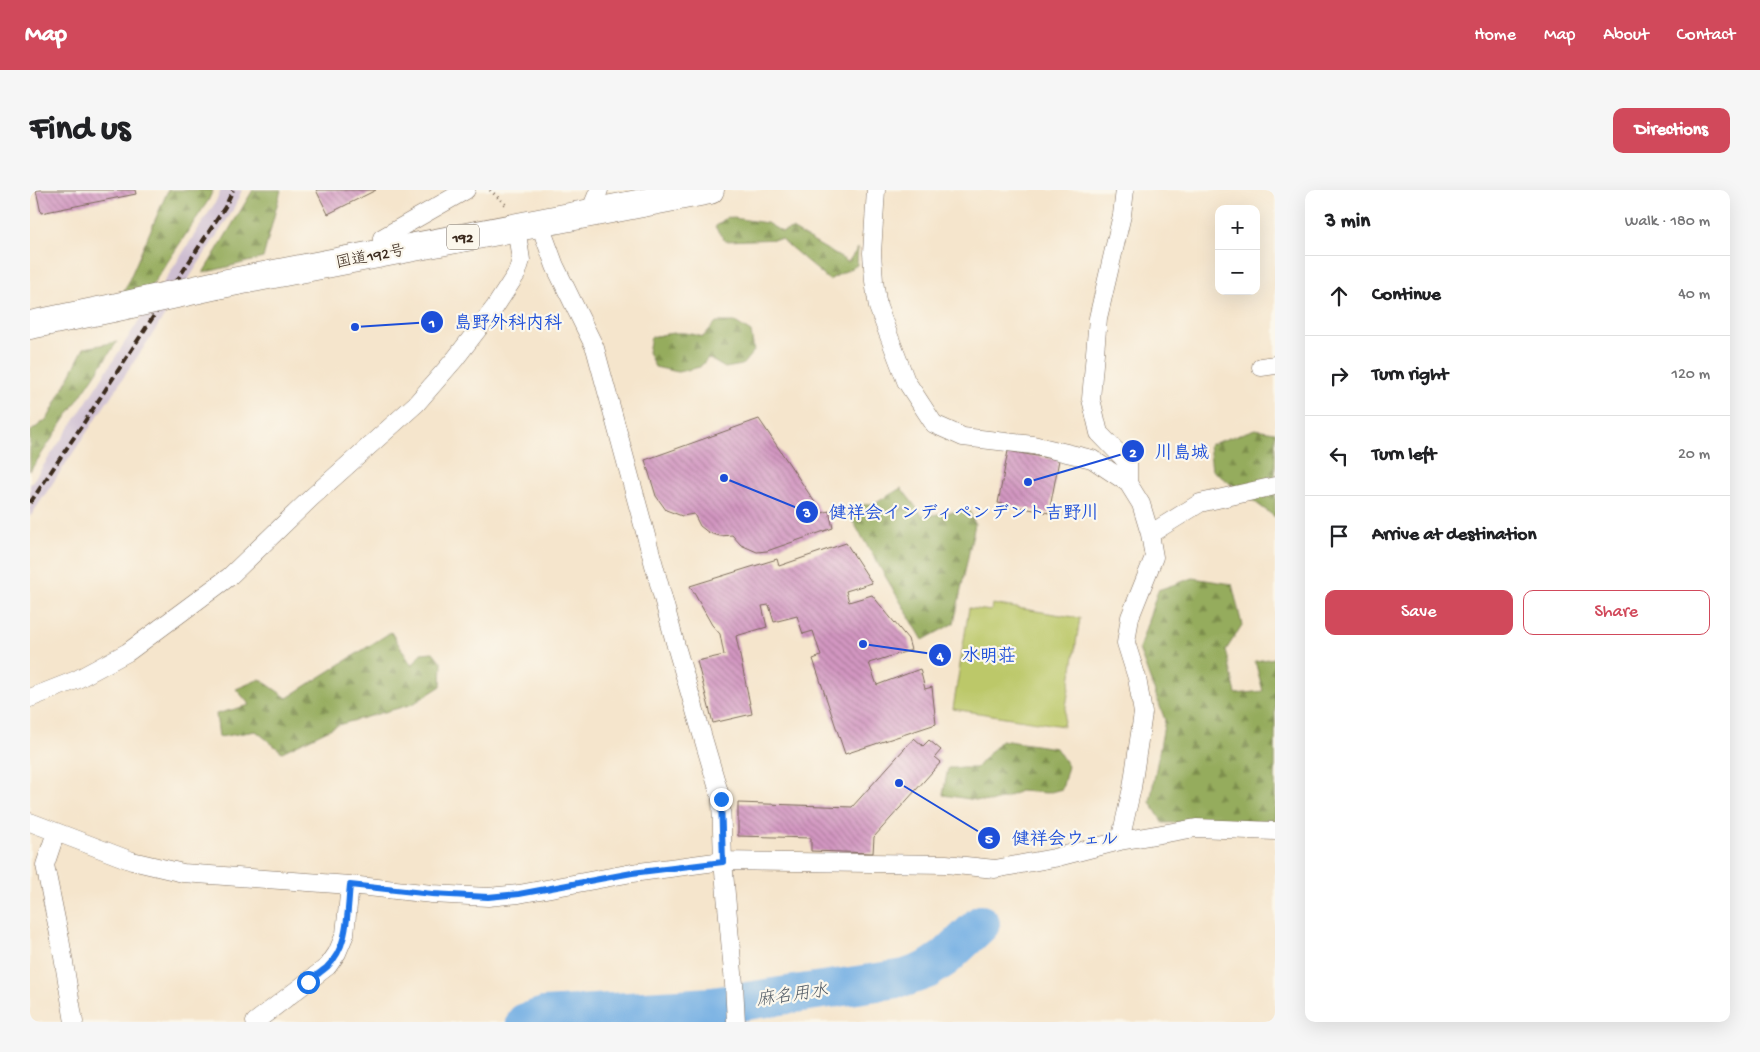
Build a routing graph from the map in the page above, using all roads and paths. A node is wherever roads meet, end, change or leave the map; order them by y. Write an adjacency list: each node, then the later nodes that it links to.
1 (466, 190): 9 (street)
2 (490, 190): 7 (path)
3 (710, 190): 6 (highway, 国道192号 / 192)
4 (876, 190): 11 (street)
5 (1125, 190): 11 (street)
6 (597, 201): 8 (highway, 国道192号 / 192)
7 (511, 216): 8 (highway, 国道192号 / 192); 9 (highway, 国道192号 / 192); 14 (street)
8 (542, 222): 19 (street)
9 (381, 253): 10 (highway, 国道192号 / 192, bridge)
10 (31, 323)
11 (1128, 483): 13 (street)
12 (1275, 486): 13 (street)
13 (1150, 534): 18 (street)
14 (30, 698)
15 (30, 822): 17 (street)
16 (1275, 831): 18 (street)
17 (56, 832): 20 (street); 21 (street)
18 (1120, 841): 19 (street)
19 (723, 862): 20 (street); 23 (street)
20 (350, 885): 22 (street)
21 (74, 1022)
22 (255, 1022)
23 (736, 1022)

